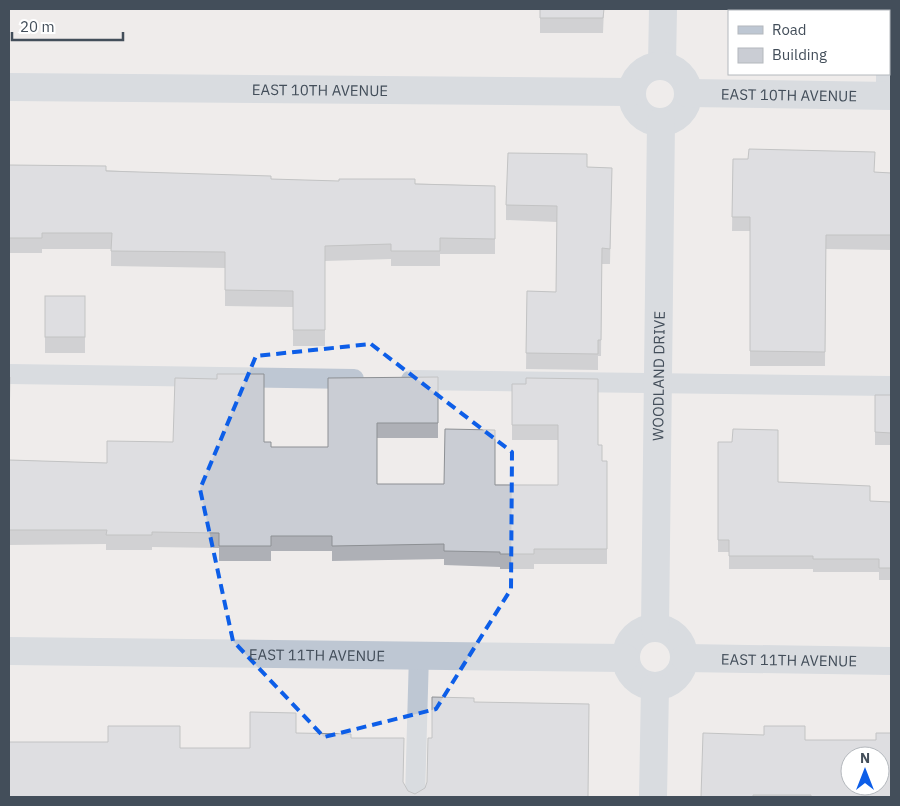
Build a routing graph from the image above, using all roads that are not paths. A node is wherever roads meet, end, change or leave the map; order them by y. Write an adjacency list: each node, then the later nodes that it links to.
1 (663, 9): 2 (street)
2 (662, 65): 5 (street); 6 (street)
3 (9, 87): 5 (street, EAST 10TH AVENUE)
4 (888, 89): 6 (street, EAST 10TH AVENUE)
5 (631, 92): 7 (street)
6 (688, 93): 7 (street)
7 (661, 122): 11 (street, WOODLAND DRIVE)
8 (9, 374): 9 (lane)
9 (369, 379)
10 (388, 379): 11 (lane)
11 (658, 383): 12 (lane); 13 (street, WOODLAND DRIVE)
12 (891, 386)
13 (655, 628): 16 (street); 17 (street)
14 (9, 650): 15 (street, EAST 11TH AVENUE)
15 (419, 654): 16 (street, EAST 11TH AVENUE); 20 (lane)
16 (625, 658): 19 (street)
17 (685, 658): 18 (street, EAST 11TH AVENUE); 19 (street)
18 (891, 661)
19 (655, 687): 21 (street)
20 (415, 797)
21 (653, 797)

